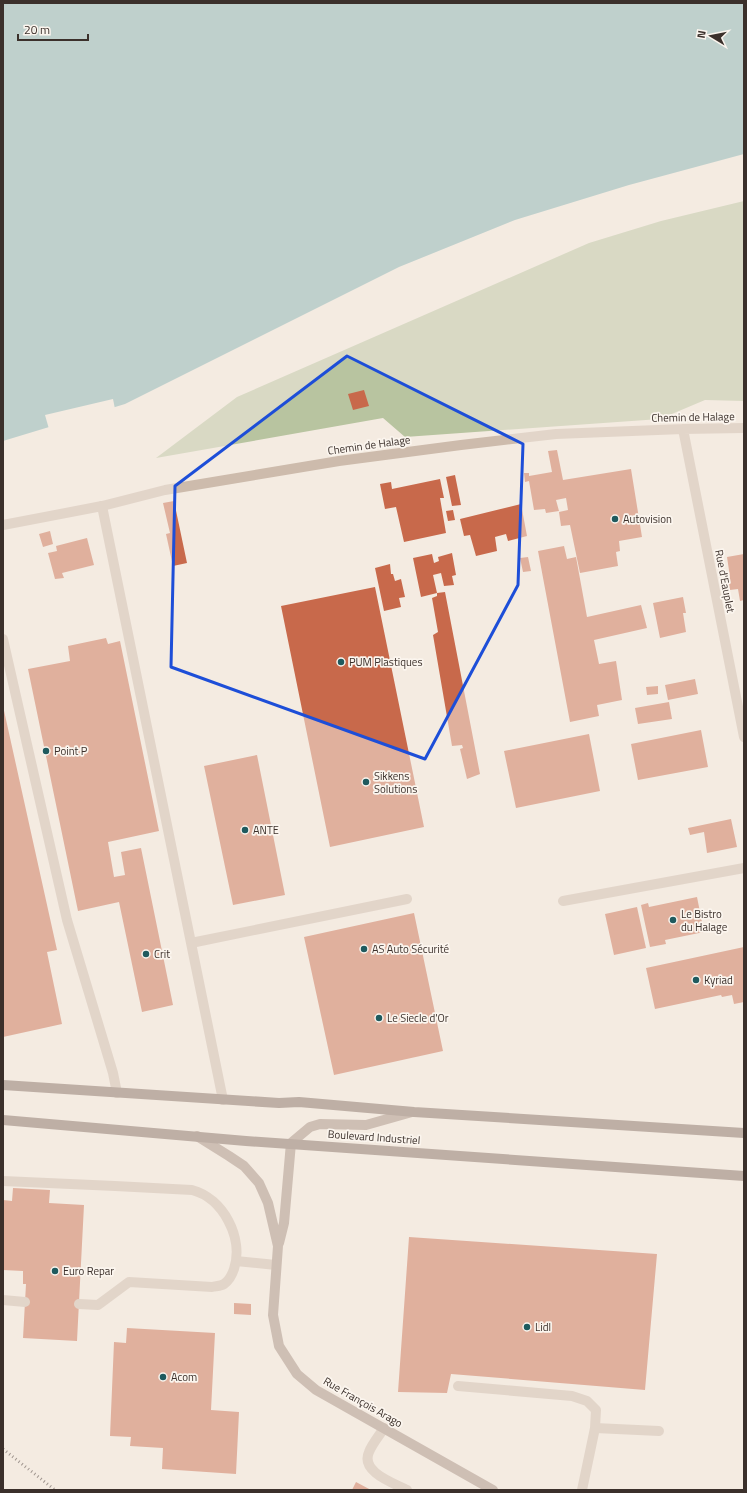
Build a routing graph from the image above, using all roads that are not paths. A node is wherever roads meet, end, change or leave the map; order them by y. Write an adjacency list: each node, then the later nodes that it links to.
1 (744, 428): 2 (street, Chemin de Halage)
2 (683, 429): 3 (street, Chemin de Halage); 6 (street, Rue d'Eauplet)
3 (102, 506): 4 (street, Chemin de Halage); 10 (street)
4 (3, 525)
5 (3, 640): 12 (street)
6 (744, 738)
7 (744, 868): 9 (street)
8 (407, 899): 10 (street)
9 (563, 901)
10 (191, 943): 13 (street)
11 (3, 1085): 12 (main road)
12 (117, 1093): 13 (main road)
13 (223, 1100): 14 (main road)
14 (414, 1112): 16 (main road); 18 (street)
15 (3, 1120): 17 (main road, Boulevard Industriel)
16 (744, 1133)
17 (197, 1136): 18 (main road, Boulevard Industriel); 21 (street, Rue François Arago)
18 (291, 1143): 19 (main road, Boulevard Industriel); 21 (street)
19 (744, 1176)
20 (3, 1182): 22 (street)
21 (278, 1246): 23 (street, Rue François Arago)
22 (236, 1260): 23 (street); 26 (street)
23 (276, 1265): 28 (street, Rue François Arago)
24 (3, 1300): 25 (street)
25 (26, 1302)
26 (79, 1304)
27 (458, 1386): 29 (street)
28 (384, 1428): 31 (street); 32 (street, Rue François Arago)
29 (595, 1428): 30 (street); 33 (street)
30 (660, 1431)
31 (407, 1490)
32 (494, 1490)
33 (582, 1490)

